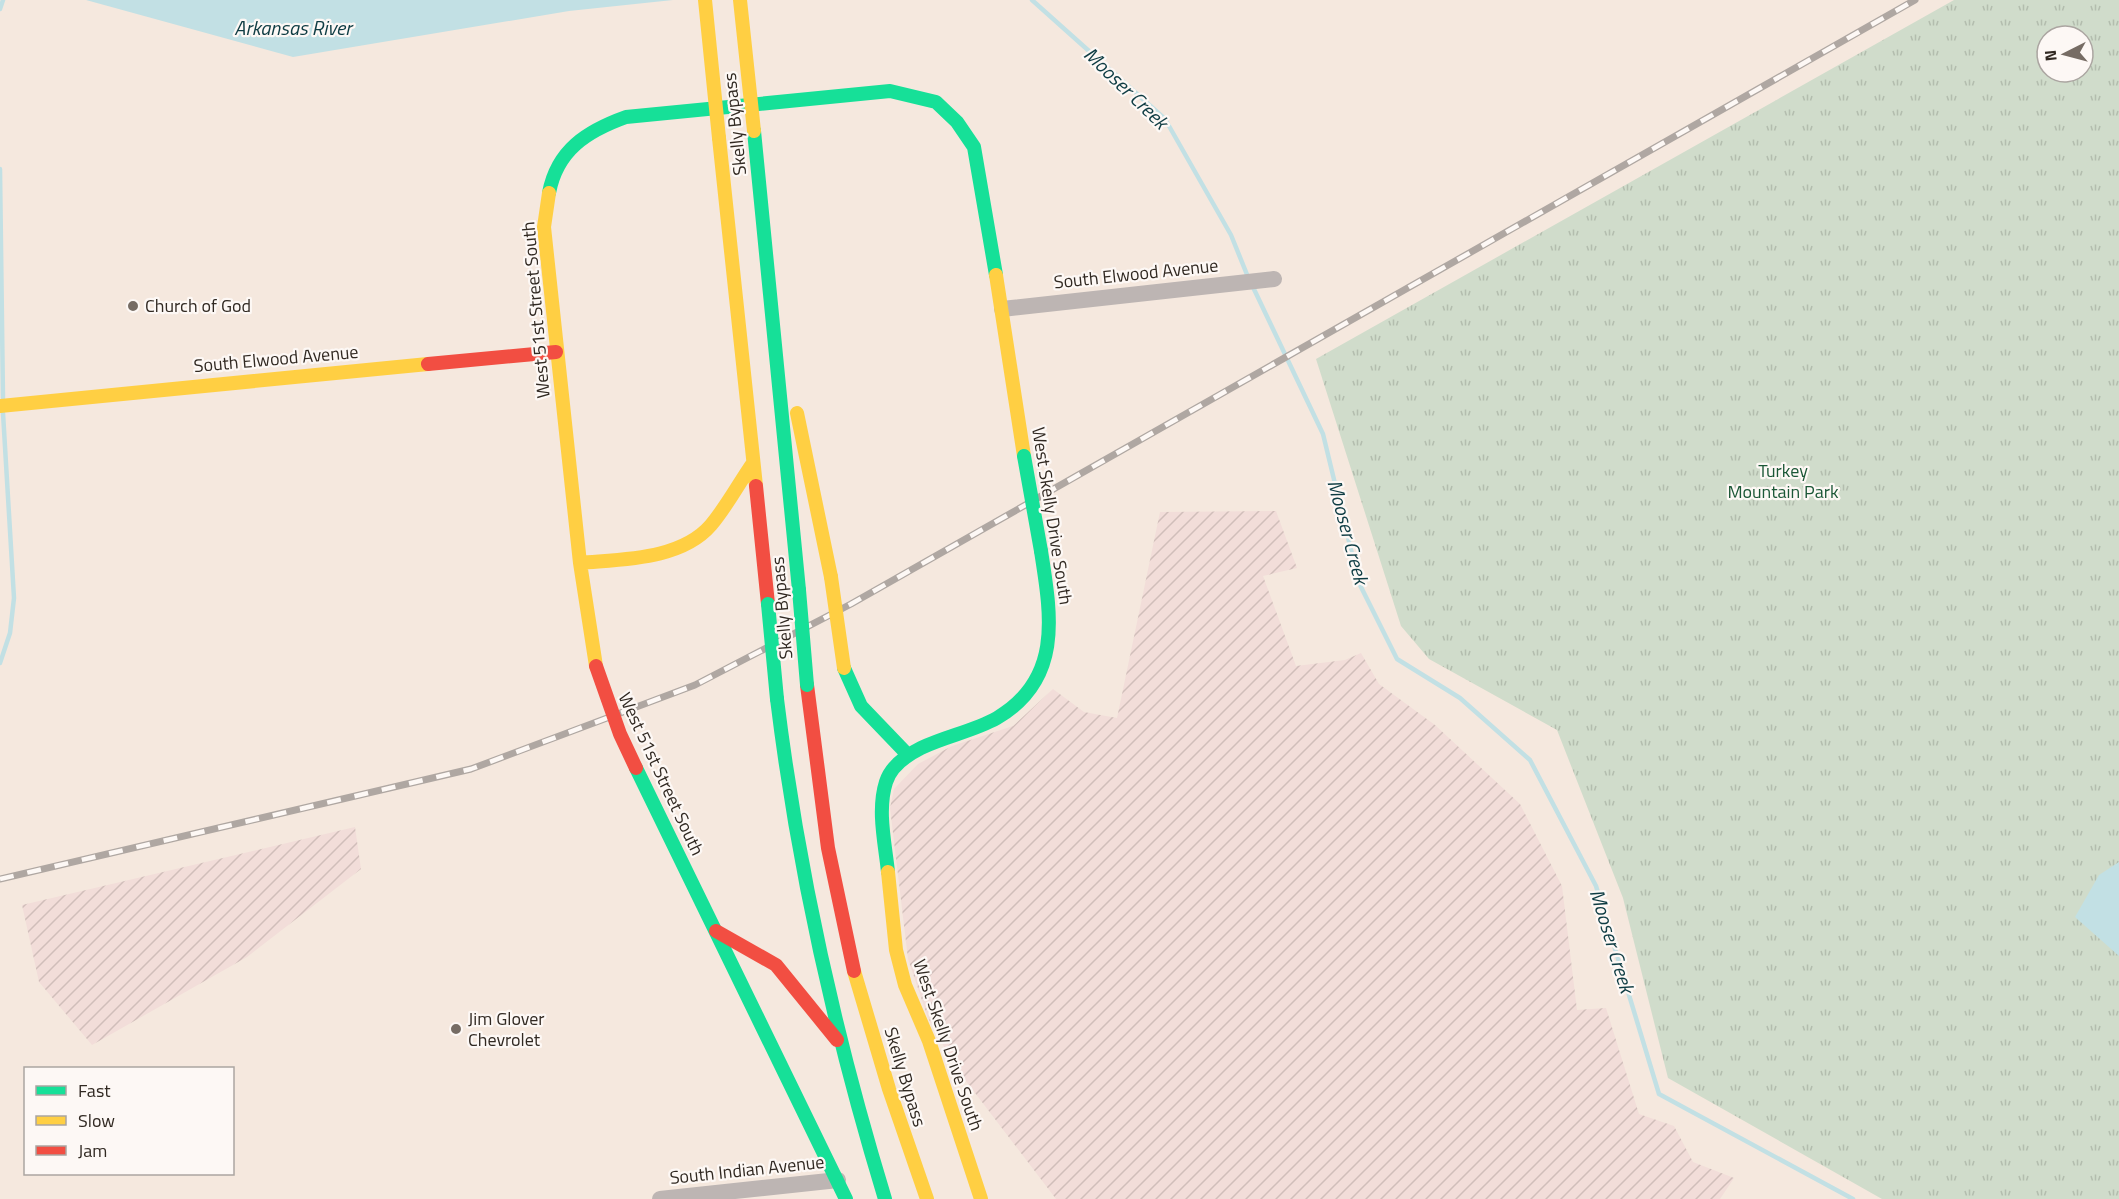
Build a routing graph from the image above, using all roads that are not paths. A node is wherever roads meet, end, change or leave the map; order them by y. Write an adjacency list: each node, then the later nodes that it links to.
1 (705, 0): 9 (main road, Skelly Bypass, bridge)
2 (740, 0): 4 (main road, Skelly Bypass, bridge)
3 (590, 131): 6 (main road, West Skelly Drive South); 7 (main road, West 51st Street South)
4 (766, 258): 11 (main road, bridge); 14 (main road, Skelly Bypass, bridge)
5 (1274, 279): 6 (street, South Elwood Avenue)
6 (1002, 309): 11 (main road, West Skelly Drive South, bridge)
7 (556, 352): 8 (main road, South Elwood Avenue); 10 (main road, West 51st Street South)
8 (0, 406)
9 (753, 463): 10 (main road); 13 (main road, Skelly Bypass, bridge)
10 (580, 563): 12 (main road, West 51st Street South, bridge)
11 (908, 754): 22 (main road, West Skelly Drive South)
12 (716, 931): 13 (main road); 15 (main road, West 51st Street South)
13 (844, 1048): 19 (main road, Skelly Bypass)
14 (907, 1143): 20 (main road, Skelly Bypass); 21 (main road)
15 (838, 1180): 16 (street, South Indian Avenue); 18 (main road, West 51st Street South)
16 (687, 1198): 17 (street, South Indian Avenue)
17 (660, 1199)
18 (846, 1199)
19 (885, 1199)
20 (927, 1199)
21 (932, 1199)
22 (981, 1199)

